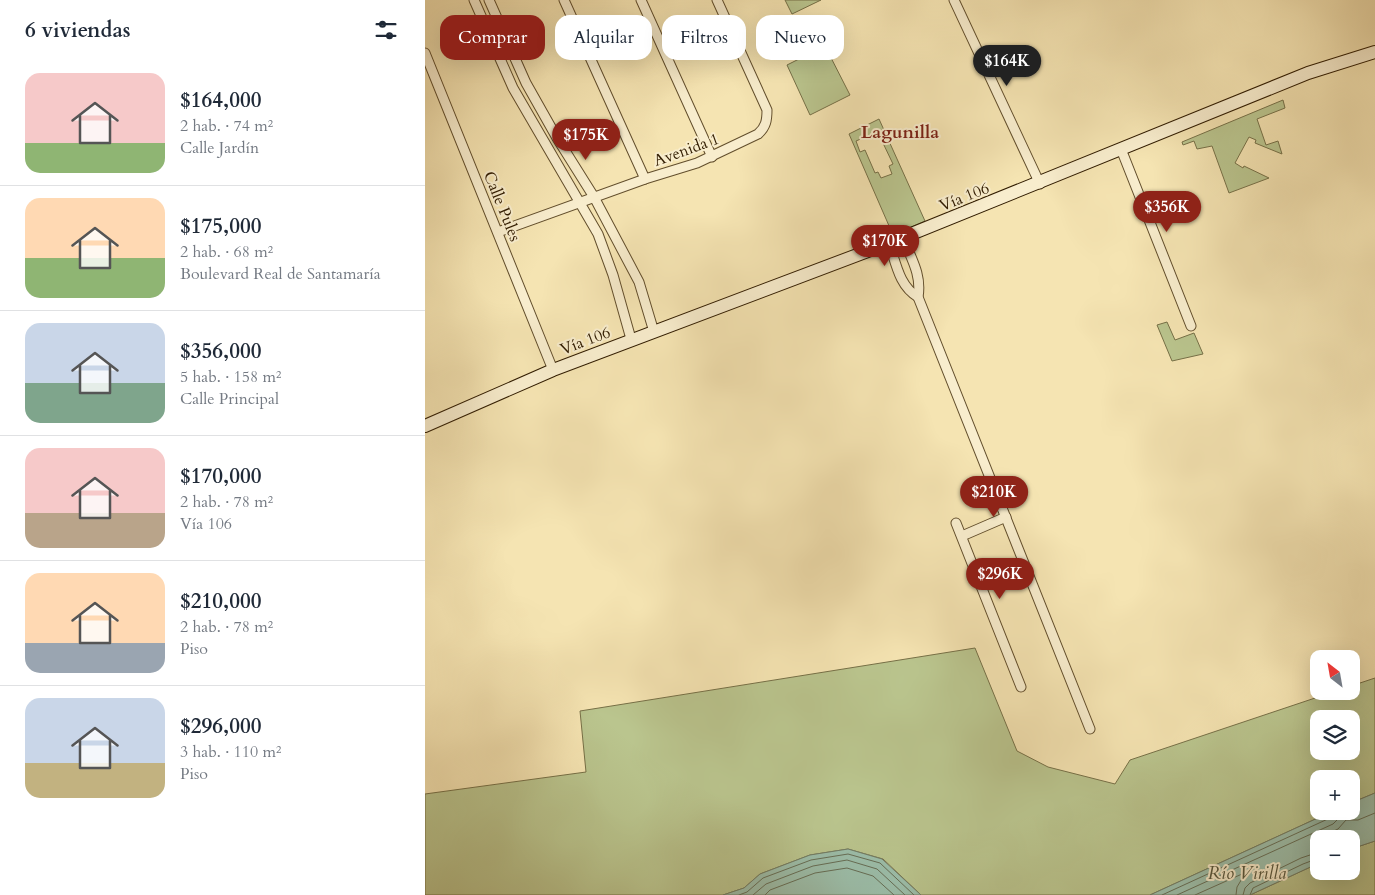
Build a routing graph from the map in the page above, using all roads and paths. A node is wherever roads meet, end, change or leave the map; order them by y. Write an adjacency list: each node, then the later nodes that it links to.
1 (474, 0): 14 (street)
2 (489, 0): 13 (street)
3 (565, 0): 11 (street)
4 (641, 0): 10 (street)
5 (717, 0): 10 (street, Avenida 1)
6 (954, 0): 12 (street)
7 (1375, 52): 9 (main road, Vía 106)
8 (425, 53): 15 (street, Calle Pules)
9 (1121, 149): 12 (main road, Vía 106); 19 (street)
10 (712, 157): 11 (street, Avenida 1)
11 (645, 179): 13 (street, Avenida 1)
12 (1040, 184): 16 (main road, Vía 106)
13 (595, 197): 14 (street, Avenida 1); 20 (street)
14 (579, 202): 15 (street, Avenida 1); 21 (street)
15 (498, 232): 22 (street, Calle Pules)
16 (903, 238): 17 (main road, Vía 106); 18 (street)
17 (889, 243): 18 (street); 20 (main road, Vía 106)
18 (918, 297): 24 (street)
19 (1191, 326)
20 (654, 332): 21 (main road, Vía 106)
21 (631, 339): 22 (main road, Vía 106)
22 (553, 370): 23 (main road, Vía 106)
23 (425, 426)
24 (1006, 517): 26 (street); 28 (street)
25 (956, 522): 26 (street)
26 (961, 536): 27 (street)
27 (1021, 687)
28 (1090, 730)

